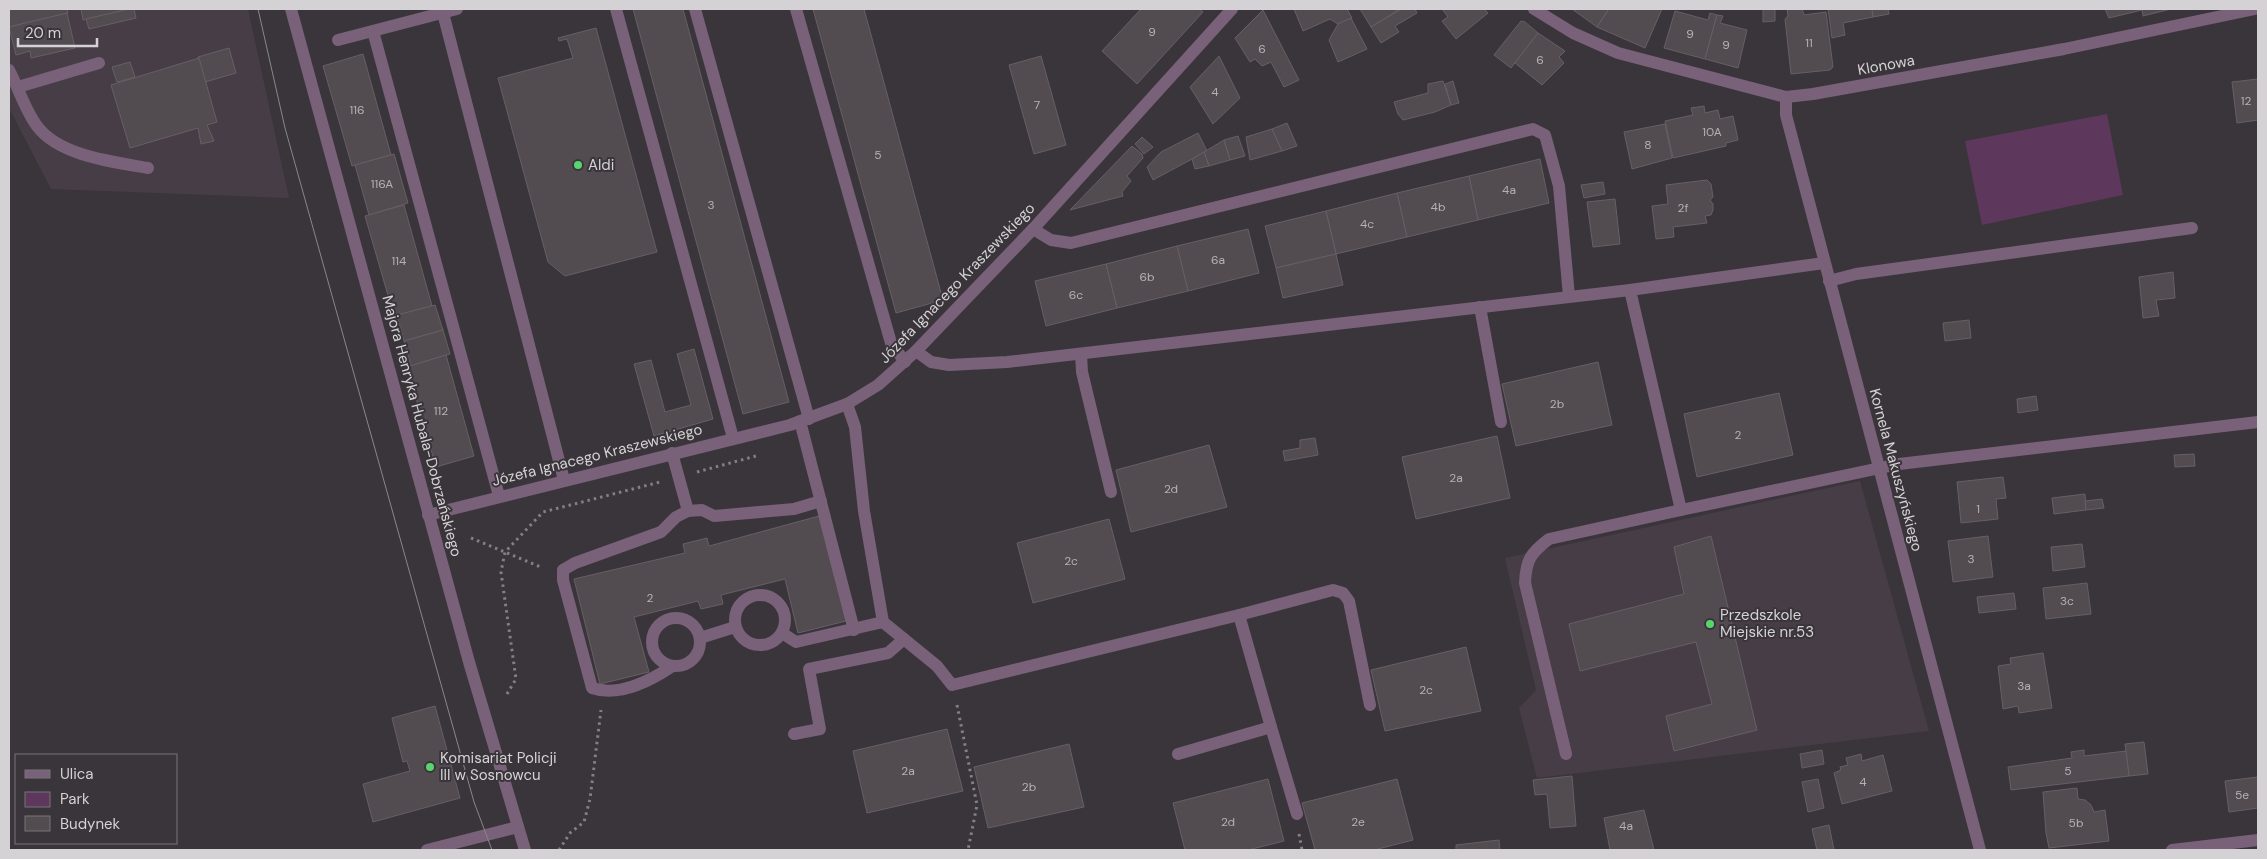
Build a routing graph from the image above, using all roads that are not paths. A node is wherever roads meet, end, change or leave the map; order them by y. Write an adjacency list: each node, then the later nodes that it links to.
1 (291, 9): 40 (street, Majora Henryka Hubala-Dobrzańskiego)
2 (457, 9): 9 (street)
3 (616, 9): 31 (street)
4 (695, 9): 28 (street)
5 (796, 9): 26 (street)
6 (1232, 9): 18 (street, Józefa Ignacego Kraszewskiego)
7 (1534, 9): 15 (street, Klonowa)
8 (2254, 9): 15 (street, Klonowa)
9 (442, 12): 10 (street); 34 (street)
10 (372, 31): 11 (street); 36 (street)
11 (338, 40)
12 (99, 63): 14 (street)
13 (9, 70): 14 (street)
14 (18, 87): 16 (street)
15 (1786, 97): 19 (street, Kornela Makuszyńskiego)
16 (148, 168)
17 (2192, 228): 20 (street)
18 (1032, 229): 22 (street); 24 (street, Józefa Ignacego Kraszewskiego)
19 (1824, 263): 20 (street, Kornela Makuszyńskiego); 21 (street)
20 (1829, 281): 33 (street, Kornela Makuszyńskiego)
21 (1630, 290): 22 (street); 39 (street)
22 (1569, 296): 23 (street)
23 (1480, 307): 25 (street); 29 (street)
24 (916, 351): 25 (street); 26 (street, Józefa Ignacego Kraszewskiego)
25 (1080, 354): 35 (street)
26 (905, 362): 27 (street, Józefa Ignacego Kraszewskiego)
27 (847, 404): 28 (street, Józefa Ignacego Kraszewskiego); 42 (street)
28 (805, 420): 31 (street, Józefa Ignacego Kraszewskiego); 37 (street)
29 (1501, 422)
30 (2258, 422): 33 (street)
31 (733, 438): 32 (street, Józefa Ignacego Kraszewskiego)
32 (672, 453): 34 (street, Józefa Ignacego Kraszewskiego); 38 (street)
33 (1879, 468): 39 (street); 59 (street, Kornela Makuszyńskiego)
34 (564, 480): 36 (street, Józefa Ignacego Kraszewskiego)
35 (1111, 492)
36 (499, 496): 40 (street, Józefa Ignacego Kraszewskiego)
37 (822, 502): 38 (street); 44 (street)
38 (688, 510): 48 (street)
39 (1682, 510): 53 (street)
40 (428, 515): 55 (street, Majora Henryka Hubala-Dobrzańskiego)
41 (1239, 615): 47 (street); 49 (street); 50 (street)
42 (883, 622): 44 (street); 47 (street)
43 (735, 627): 45 (street); 45 (street); 46 (street)
44 (854, 630): 45 (street)
45 (782, 633)
46 (700, 638): 48 (street); 48 (street)
47 (904, 639): 51 (street)
48 (671, 667)
49 (1370, 705)
50 (1271, 727): 52 (street); 54 (street)
51 (794, 734)
52 (1178, 754)
53 (1566, 754)
54 (1297, 814)
55 (518, 827): 57 (street); 58 (street, Majora Henryka Hubala-Dobrzańskiego)
56 (2258, 840): 60 (street)
57 (427, 850)
58 (525, 850)
59 (1980, 850)
60 (2172, 850)

